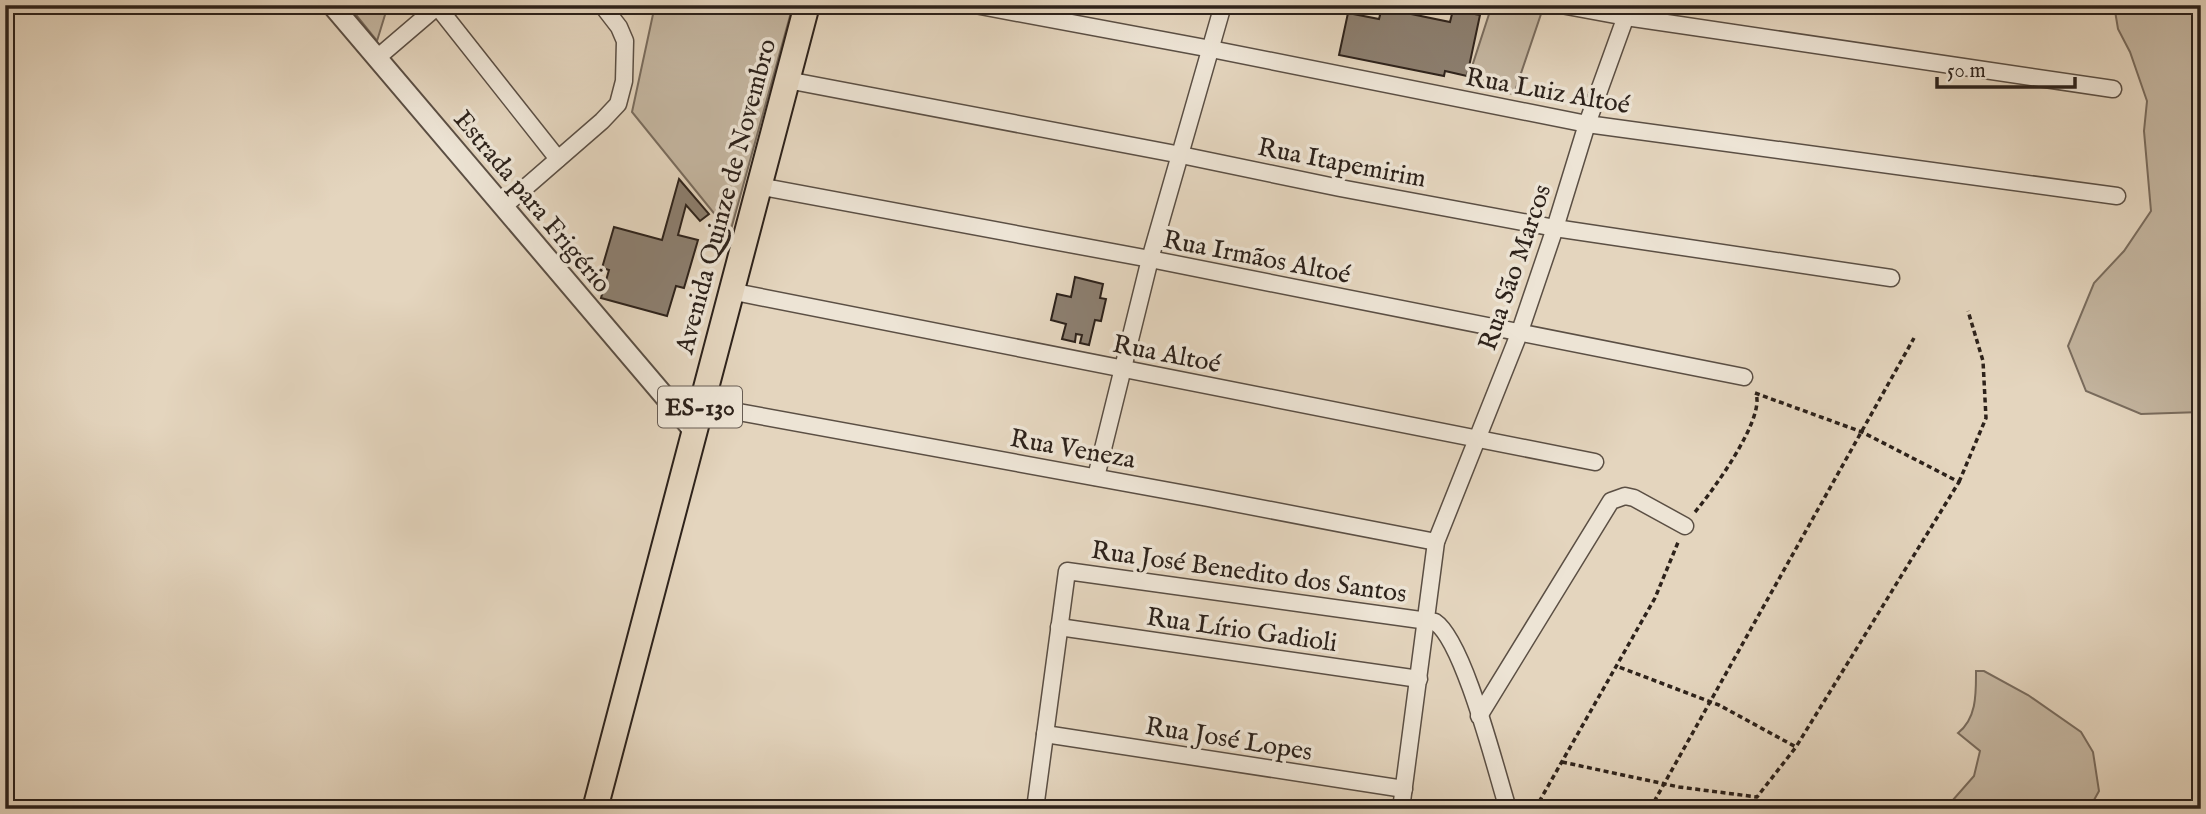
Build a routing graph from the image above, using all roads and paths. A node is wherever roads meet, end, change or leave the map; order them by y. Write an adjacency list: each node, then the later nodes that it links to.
1 (332, 5): 10 (street, Estrada para Frigério)
2 (603, 5): 15 (street)
3 (807, 5): 11 (main road, Avenida Quinze de Novembro / ES-130)
4 (975, 5): 9 (street, Rua Luiz Altoé)
5 (1223, 5): 9 (street)
6 (1561, 5): 8 (street)
7 (438, 6): 10 (street); 15 (street)
8 (1628, 11): 12 (street); 13 (street, Rua São Marcos)
9 (1211, 49): 13 (street, Rua Luiz Altoé); 14 (street)
10 (377, 58): 18 (street, Estrada para Frigério)
11 (787, 80): 14 (street, Rua Itapemirim); 16 (main road, Avenida Quinze de Novembro / ES-130)
12 (2113, 89)
13 (1587, 124): 17 (street, Rua Luiz Altoé); 19 (street, Rua São Marcos)
14 (1181, 155): 19 (street, Rua Itapemirim); 20 (street)
15 (558, 159): 18 (street)
16 (758, 186): 20 (street, Rua Irmãos Altoé); 22 (main road, Avenida Quinze de Novembro / ES-130)
17 (2117, 196)
18 (503, 207): 30 (street, Estrada para Frigério)
19 (1555, 228): 21 (street, Rua Itapemirim); 24 (street, Rua São Marcos)
20 (1150, 259): 24 (street, Rua Irmãos Altoé); 26 (street)
21 (1891, 278)
22 (730, 290): 26 (street, Rua Altoé); 29 (main road, Avenida Quinze de Novembro / ES-130)
23 (1968, 311): 35 (path)
24 (1519, 334): 27 (street, Rua Irmãos Altoé); 32 (street, Rua São Marcos)
25 (1914, 338): 31 (path)
26 (1124, 369): 32 (street, Rua Altoé); 34 (street)
27 (1744, 377): 28 (path)
28 (1755, 393): 31 (path); 36 (path)
29 (701, 405): 30 (main road, Avenida Quinze de Novembro / ES-130); 34 (street, Rua Veneza)
30 (694, 431): 49 (main road, Avenida Quinze de Novembro / ES-130)
31 (1862, 432): 35 (path); 42 (path)
32 (1478, 439): 33 (street, Rua Altoé); 37 (street, Rua São Marcos)
33 (1595, 462)
34 (1096, 477): 37 (street, Rua Veneza)
35 (1959, 481): 45 (path)
36 (1685, 526): 40 (path); 43 (street)
37 (1436, 542): 38 (street, Rua São Marcos)
38 (1425, 621): 39 (street, Rua José Benedito dos Santos); 41 (street, Rua São Marcos); 43 (street)
39 (1059, 627): 41 (street, Rua Lírio Gadioli); 44 (street)
40 (1616, 666): 42 (path); 46 (path)
41 (1419, 679): 48 (street, Rua São Marcos)
42 (1710, 701): 45 (path); 47 (path)
43 (1479, 716): 52 (street)
44 (1045, 734): 48 (street, Rua José Lopes); 50 (street)
45 (1796, 747): 47 (path)
46 (1562, 762): 47 (path); 53 (path)
47 (1664, 784): 54 (path)
48 (1405, 789): 51 (street, Rua São Marcos)
49 (595, 809)
50 (1035, 809)
51 (1401, 809)
52 (1508, 809)
53 (1535, 809)
54 (1650, 809)

